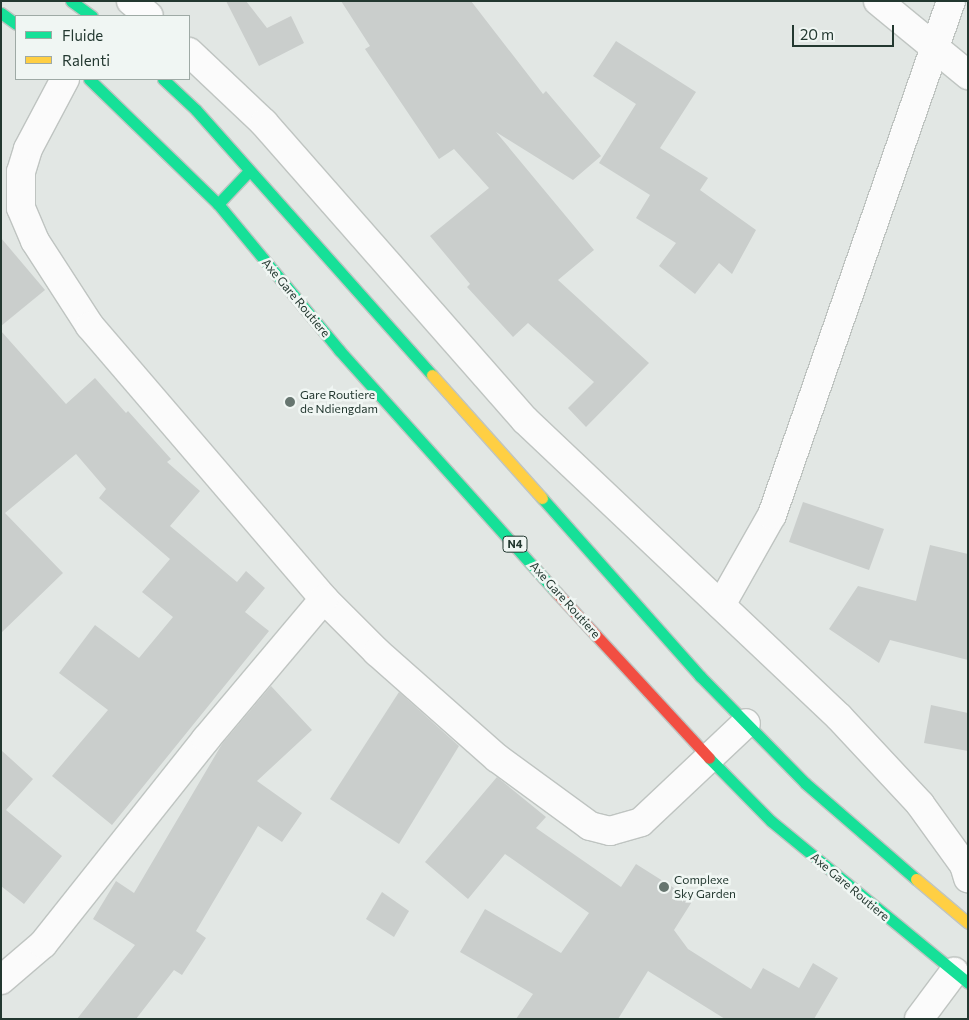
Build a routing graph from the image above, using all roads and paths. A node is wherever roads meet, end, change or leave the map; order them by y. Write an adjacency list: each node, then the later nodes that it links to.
1 (71, 1): 6 (highway)
2 (131, 1): 7 (street)
3 (878, 1): 9 (street)
4 (951, 1): 9 (street)
5 (1, 13): 8 (highway)
6 (91, 15)
7 (148, 15)
8 (15, 23)
9 (934, 46): 11 (street); 19 (street)
10 (190, 53): 19 (street)
11 (968, 76)
12 (64, 80): 16 (street)
13 (90, 80): 17 (highway, Axe Gare Routiere / N4)
14 (164, 80): 15 (highway)
15 (249, 171): 17 (highway); 20 (highway)
16 (11, 180): 18 (street)
17 (218, 204): 21 (highway, Axe Gare Routiere / N4)
18 (324, 599): 21 (street); 25 (street)
19 (720, 604): 22 (street)
20 (746, 723): 21 (street); 23 (highway)
21 (712, 758): 24 (highway, Axe Gare Routiere / N4)
22 (968, 878)
23 (968, 923)
24 (961, 977): 26 (street)
25 (1, 980)
26 (919, 1019)

